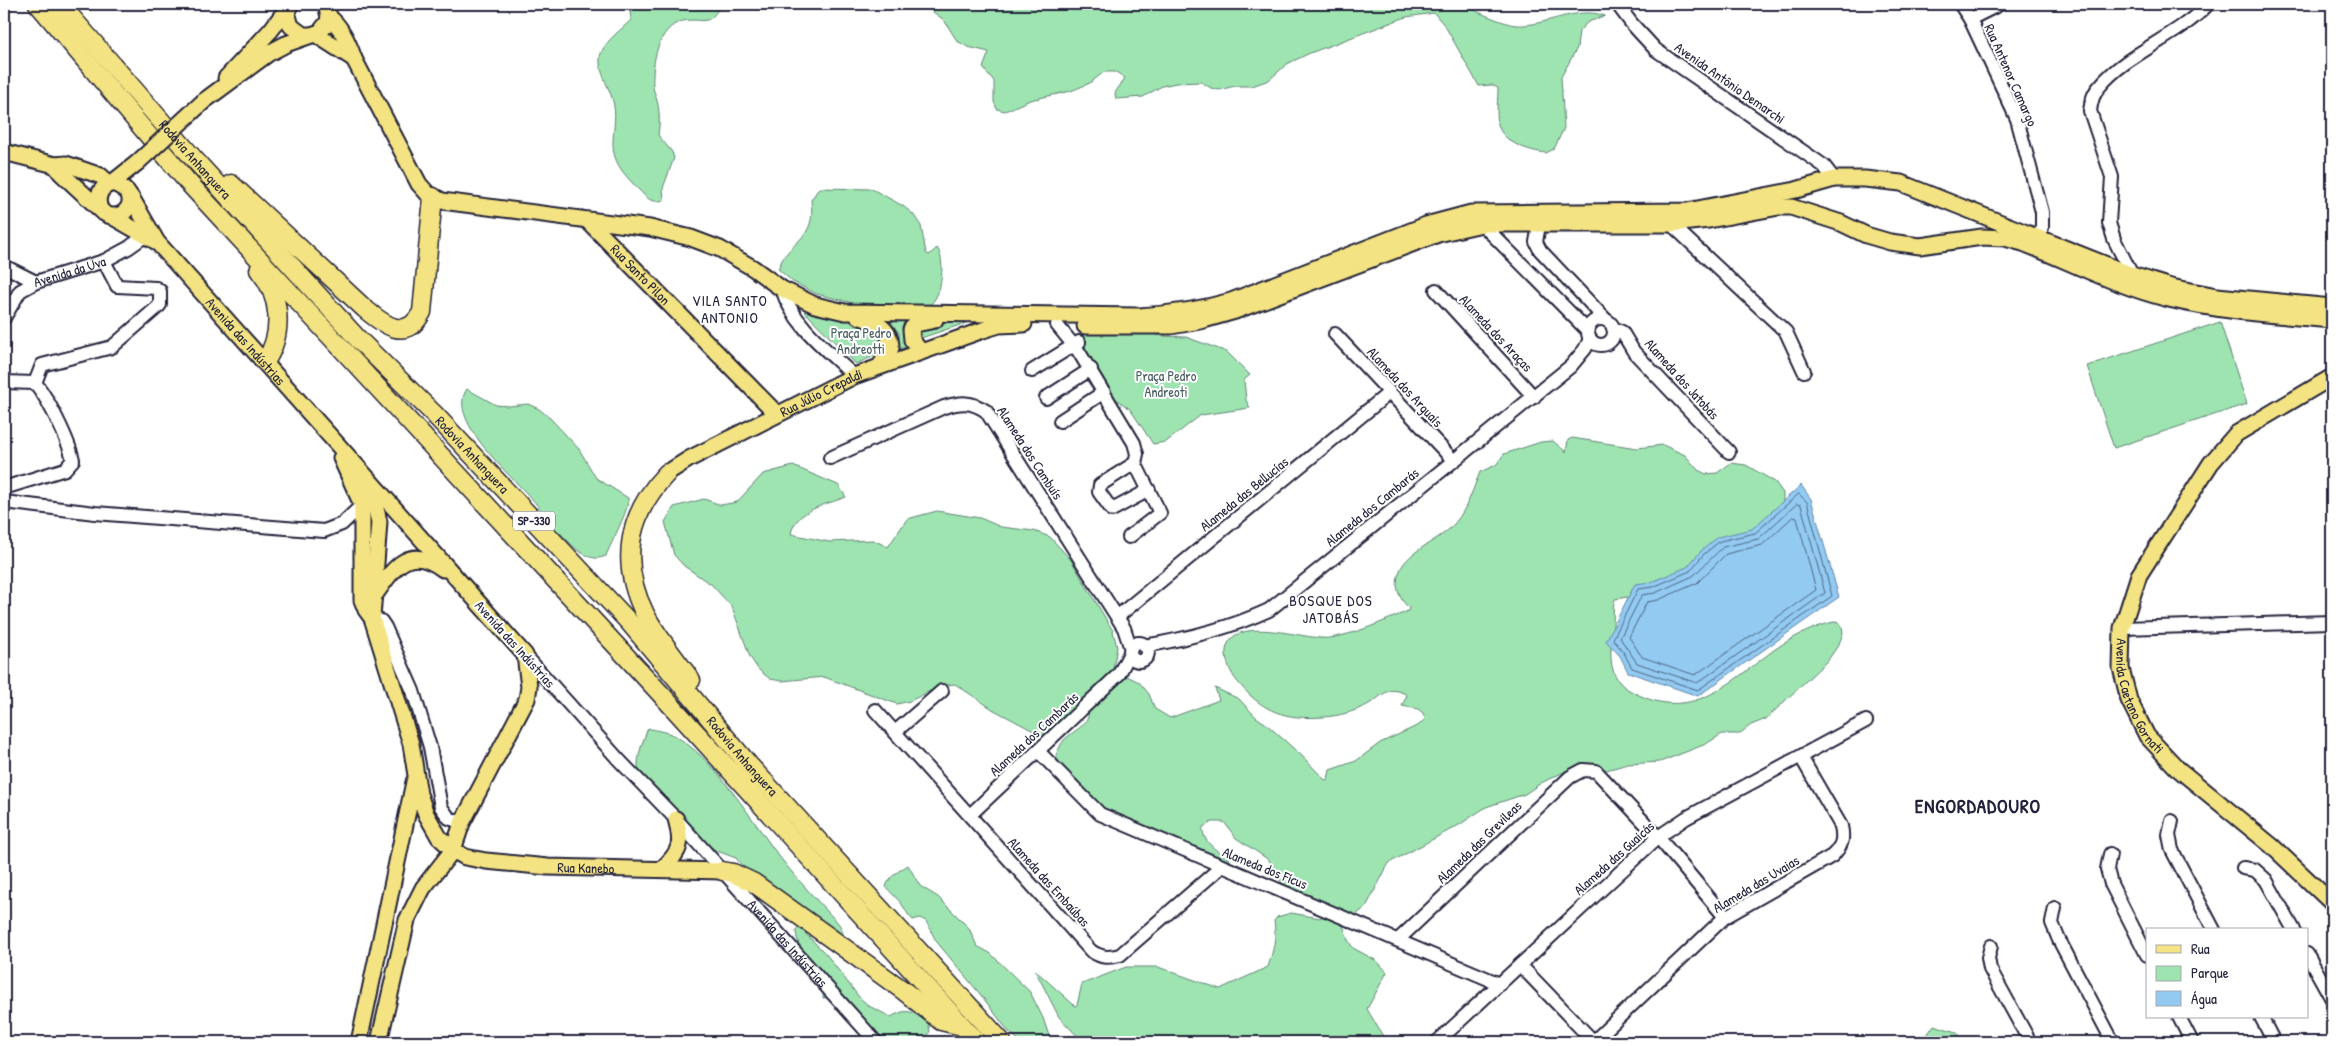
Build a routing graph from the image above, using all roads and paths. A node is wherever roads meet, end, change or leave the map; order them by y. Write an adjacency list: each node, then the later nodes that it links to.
1 (38, 4): 17 (highway, Rodovia Anhanguera / SP-330)
2 (60, 4): 14 (highway, Rodovia Anhanguera / SP-330)
3 (1617, 4): 16 (street, Avenida Antônio Demarchi)
4 (1960, 4): 9 (street, Rua Antenor Camargo)
5 (2000, 4): 9 (street)
6 (2208, 4): 33 (street)
7 (290, 5): 10 (main road); 12 (main road)
8 (327, 10): 10 (main road); 11 (main road)
9 (1970, 19): 29 (street, Rua Antenor Camargo)
10 (312, 35): 11 (main road); 12 (main road)
11 (354, 59): 19 (main road)
12 (210, 96): 18 (main road, bridge)
13 (4, 152): 15 (main road)
14 (194, 159): 19 (highway); 98 (highway, Rodovia Anhanguera / SP-330)
15 (55, 165): 18 (main road); 20 (main road, Avenida das Indústrias)
16 (1834, 179): 21 (main road); 41 (main road)
17 (186, 180): 53 (highway); 125 (highway, Rodovia Anhanguera / SP-330)
18 (119, 189): 20 (main road); 20 (main road); 28 (main road, Avenida das Indústrias)
19 (433, 197): 22 (main road)
20 (107, 213): 28 (main road, Avenida das Indústrias)
21 (1987, 218): 27 (main road); 29 (main road)
22 (588, 221): 26 (main road); 30 (main road, Rua Santo Pilon)
23 (1482, 224): 25 (main road, Rua Júlio Crepaldi); 38 (street); 46 (main road, Rua Júlio Crepaldi)
24 (1671, 224): 25 (main road, Rua Júlio Crepaldi); 27 (main road, Rua Júlio Crepaldi); 58 (street)
25 (1539, 225): 34 (street, Alameda dos Jatobás)
26 (628, 226): 30 (main road); 36 (main road)
27 (1982, 237): 29 (main road, Rua Júlio Crepaldi)
28 (151, 239): 31 (street, Avenida da Uva); 53 (main road, Avenida das Indústrias)
29 (2038, 243): 33 (main road); 43 (main road)
30 (617, 251): 67 (main road, Rua Santo Pilon)
31 (104, 261): 35 (street, Avenida da Uva); 62 (street)
32 (4, 266): 35 (street)
33 (2132, 275): 39 (main road)
34 (1566, 278): 38 (street); 44 (street, Alameda dos Jatobás)
35 (36, 282): 42 (street, Avenida da Uva)
36 (782, 289): 40 (main road); 59 (street)
37 (1436, 290): 65 (street, Alameda dos Araças)
38 (1551, 293): 48 (street)
39 (2332, 307)
40 (845, 312): 41 (main road); 54 (main road)
41 (993, 314): 51 (main road)
42 (4, 318)
43 (2332, 320)
44 (1610, 324): 48 (street); 49 (street); 52 (street, Alameda dos Jatobás)
45 (1057, 325): 46 (main road, Rua Júlio Crepaldi); 50 (street); 51 (main road, Rua Júlio Crepaldi)
46 (1084, 326): 50 (street)
47 (1335, 334): 64 (street, Alameda dos Arguaís)
48 (1589, 335): 49 (street); 55 (street, Alameda dos Cambarás)
49 (1609, 342): 52 (street); 55 (street, Alameda dos Cambarás)
50 (1077, 346): 56 (street); 57 (street)
51 (921, 352): 54 (main road, Rua Júlio Crepaldi)
52 (1634, 352): 70 (street, Alameda dos Jatobás)
53 (265, 362): 69 (main road, Avenida das Indústrias)
54 (880, 366): 59 (main road, Rua Júlio Crepaldi)
55 (1572, 366): 65 (street, Alameda dos Cambarás)
56 (1091, 369): 63 (street); 66 (street)
57 (1032, 371)
58 (1804, 371)
59 (854, 376): 67 (main road, Rua Júlio Crepaldi)
60 (2332, 377): 89 (main road, Avenida Caetano Gornati)
61 (4, 382): 62 (street)
62 (35, 383): 76 (street)
63 (1104, 392): 68 (street); 73 (street)
64 (1389, 393): 72 (street, Alameda dos Arguaís); 87 (street, Alameda das Bellucías)
65 (1534, 397): 72 (street, Alameda dos Cambarás)
66 (1046, 398)
67 (777, 414): 75 (main road, Rua Júlio Crepaldi)
68 (1060, 421)
69 (336, 445): 74 (main road, Avenida das Indústrias); 79 (main road)
70 (1729, 452)
71 (830, 458): 87 (street, Alameda dos Cambuís)
72 (1453, 460): 90 (street, Alameda dos Cambarás)
73 (1136, 463): 77 (street); 77 (street)
74 (357, 468): 83 (main road); 84 (main road, Avenida das Indústrias)
75 (667, 473): 98 (highway)
76 (4, 488)
77 (1149, 490): 82 (street)
78 (4, 502): 80 (street)
79 (362, 505): 80 (street); 81 (main road)
80 (342, 524): 81 (street)
81 (364, 533): 83 (main road)
82 (1129, 537)
83 (370, 560): 85 (main road); 86 (main road)
84 (454, 577): 85 (main road); 91 (main road, Avenida das Indústrias)
85 (374, 596): 86 (main road)
86 (372, 618): 99 (main road); 103 (street)
87 (1120, 622): 90 (street, Alameda dos Cambuís)
88 (2332, 622): 89 (street)
89 (2122, 628): 111 (main road, Avenida Caetano Gornati)
90 (1138, 652): 96 (street, Alameda dos Cambarás)
91 (525, 655): 101 (street, Avenida das Indústrias); 103 (main road)
92 (942, 691): 95 (street)
93 (875, 710): 95 (street, Alameda das Embaúbas)
94 (1866, 721): 97 (street, Alameda das Guaicás)
95 (895, 732): 100 (street, Alameda das Embaúbas)
96 (1038, 751): 100 (street, Alameda dos Cambarás); 107 (street, Alameda dos Fícus)
97 (1800, 757): 104 (street, Alameda das Guaicás); 113 (street, Alameda das Uvaias)
98 (748, 765): 131 (highway, Rodovia Anhanguera / SP-330)
99 (416, 776): 105 (main road); 127 (main road)
100 (970, 815): 107 (street, Alameda das Embaúbas)
101 (676, 819): 109 (main road); 110 (street, Avenida das Indústrias)
102 (2172, 821): 114 (street)
103 (462, 823): 105 (main road)
104 (1658, 837): 113 (street); 116 (street, Alameda das Grevíleas); 120 (street, Alameda das Guaicás)
105 (452, 850): 109 (main road, Rua Kanebo); 128 (main road)
106 (2110, 854): 118 (street)
107 (1220, 866): 116 (street, Alameda dos Fícus)
108 (2242, 868): 115 (street)
109 (662, 869): 110 (main road, Rua Kanebo)
110 (722, 872): 125 (highway); 129 (street, Avenida das Indústrias)
111 (2332, 903)
112 (2054, 908): 134 (street)
113 (1725, 917): 132 (street, Alameda das Uvaias)
114 (2213, 928)
115 (2293, 928)
116 (1399, 939): 121 (street, Alameda dos Fícus)
117 (1991, 946): 133 (street)
118 (2146, 953)
119 (2308, 956): 122 (street)
120 (1520, 966): 121 (street, Alameda das Guaicás); 132 (street)
121 (1500, 984): 126 (street, Alameda das Guaicás)
122 (2332, 1000)
123 (2180, 1018): 135 (street)
124 (2262, 1018): 136 (street)
125 (962, 1026): 130 (highway, Rodovia Anhanguera / SP-330)
126 (1443, 1040)
127 (359, 1042)
128 (379, 1042)
129 (876, 1042)
130 (977, 1042)
131 (1002, 1042)
132 (1594, 1042)
133 (2030, 1042)
134 (2113, 1042)
135 (2192, 1042)
136 (2274, 1042)

